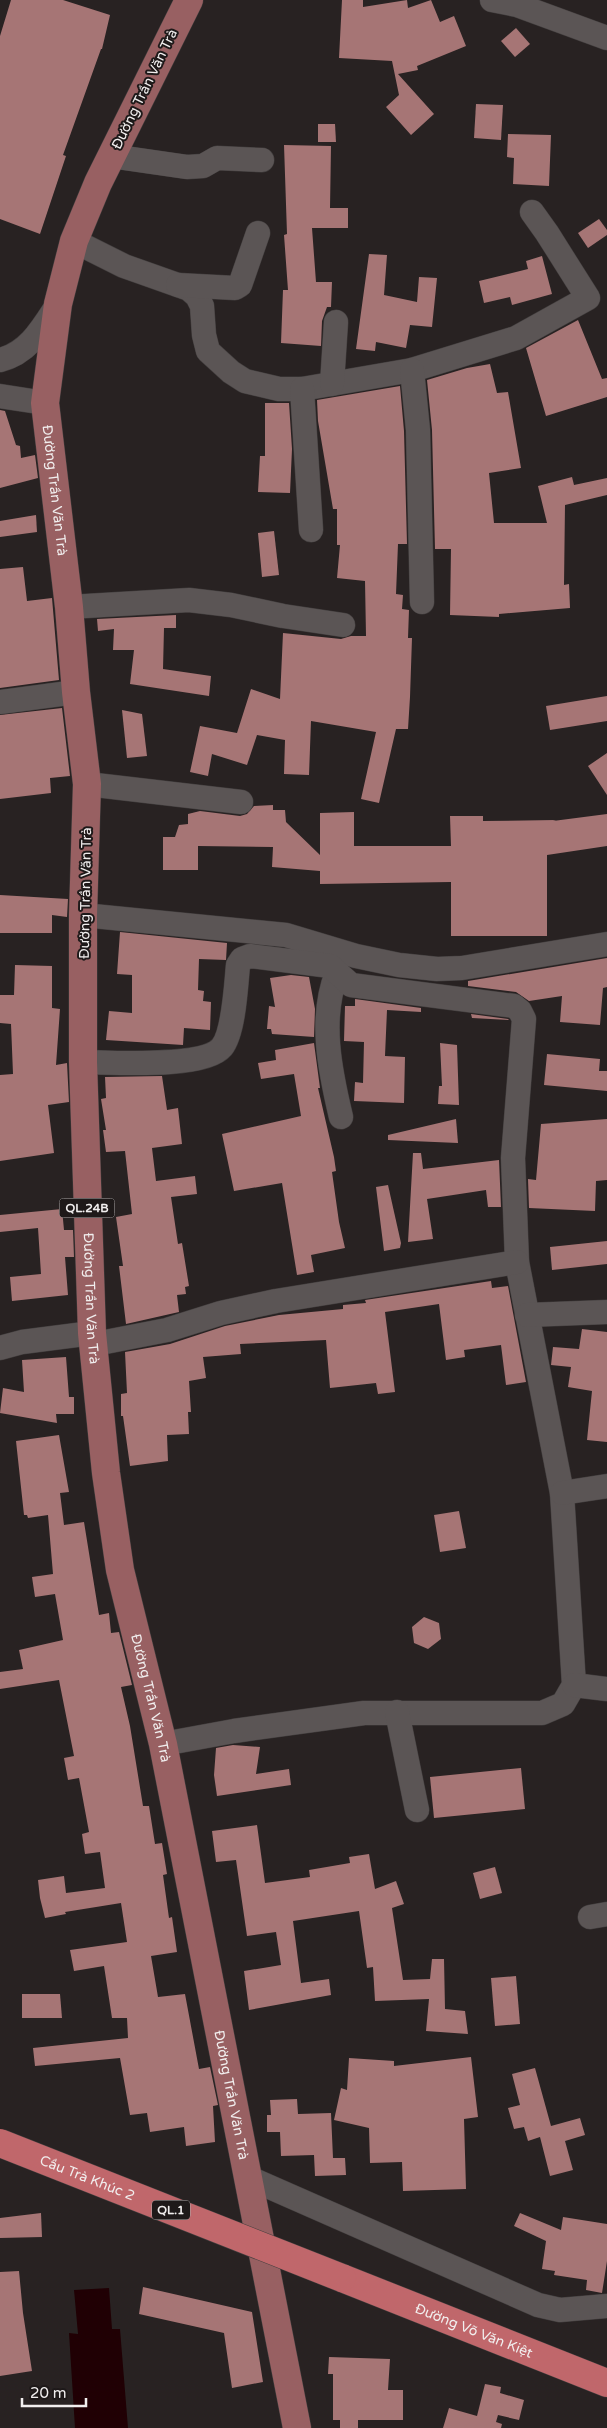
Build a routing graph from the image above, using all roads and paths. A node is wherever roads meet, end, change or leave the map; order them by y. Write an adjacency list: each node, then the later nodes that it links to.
1 (189, 0): 4 (main road, Đường Trần Văn Trà / QL.24B)
2 (492, 0): 3 (street)
3 (607, 38)
4 (111, 156): 5 (street); 8 (main road, Đường Trần Văn Trà / QL.24B)
5 (262, 160)
6 (532, 212): 13 (street)
7 (258, 233): 9 (street)
8 (74, 241): 9 (street); 10 (main road, Đường Trần Văn Trà / QL.24B)
9 (178, 285): 15 (street)
10 (58, 304): 12 (street); 17 (main road, Đường Trần Văn Trà / QL.24B)
11 (336, 322): 14 (street)
12 (0, 360)
13 (412, 370): 14 (street); 19 (street)
14 (332, 384): 15 (street)
15 (302, 389): 18 (street)
16 (0, 396): 17 (street)
17 (45, 403): 20 (main road, Đường Trần Văn Trà / QL.24B)
18 (311, 530)
19 (422, 602)
20 (69, 607): 21 (street); 22 (main road, Đường Trần Văn Trà / QL.24B)
21 (343, 625)
22 (76, 692): 23 (street); 24 (main road, Đường Trần Văn Trà / QL.24B)
23 (0, 702)
24 (87, 784): 25 (street); 26 (main road, Đường Trần Văn Trà / QL.24B)
25 (241, 802)
26 (83, 915): 27 (street); 29 (main road, Đường Trần Văn Trà / QL.24B)
27 (607, 944)
28 (337, 973): 29 (street); 30 (street); 31 (street)
29 (83, 1062): 34 (main road, Đường Trần Văn Trà / QL.24B)
30 (341, 1117)
31 (517, 1262): 33 (street); 34 (street)
32 (607, 1312): 33 (street)
33 (527, 1315): 37 (street)
34 (94, 1339): 35 (street); 41 (main road, Đường Trần Văn Trà / QL.24B)
35 (0, 1348)
36 (607, 1486): 37 (street)
37 (562, 1493): 38 (street)
38 (574, 1685): 39 (street); 40 (street)
39 (607, 1690)
40 (398, 1712): 41 (street); 42 (street)
41 (163, 1744): 44 (main road, Đường Trần Văn Trà / QL.24B)
42 (417, 1810)
43 (0, 2143): 45 (highway, Cầu Trà Khúc 2 / QL.1, bridge)
44 (248, 2178): 46 (street); 48 (main road, Đường Trần Văn Trà / QL.24B)
45 (342, 2278): 47 (highway, Đường Võ Văn Kiệt / QL.1)
46 (607, 2306)
47 (607, 2383)
48 (297, 2428)

